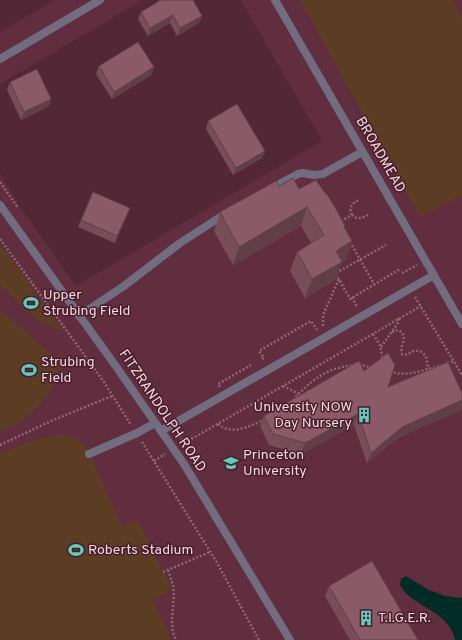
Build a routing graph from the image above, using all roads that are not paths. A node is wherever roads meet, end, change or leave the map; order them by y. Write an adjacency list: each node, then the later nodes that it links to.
1 (100, 0): 3 (street)
2 (275, 0): 4 (street, BROADMEAD)
3 (0, 59)
4 (362, 152): 5 (street); 8 (street, BROADMEAD)
5 (263, 193)
6 (0, 205): 9 (street, FITZRANDOLPH ROAD)
7 (235, 208): 9 (street)
8 (434, 275): 10 (street, BROADMEAD); 12 (street)
9 (79, 316): 11 (street, FITZRANDOLPH ROAD)
10 (462, 324)
11 (155, 423): 12 (street, FITZRANDOLPH ROAD); 13 (street)
12 (161, 432): 14 (street, FITZRANDOLPH ROAD)
13 (89, 454)
14 (290, 640)

